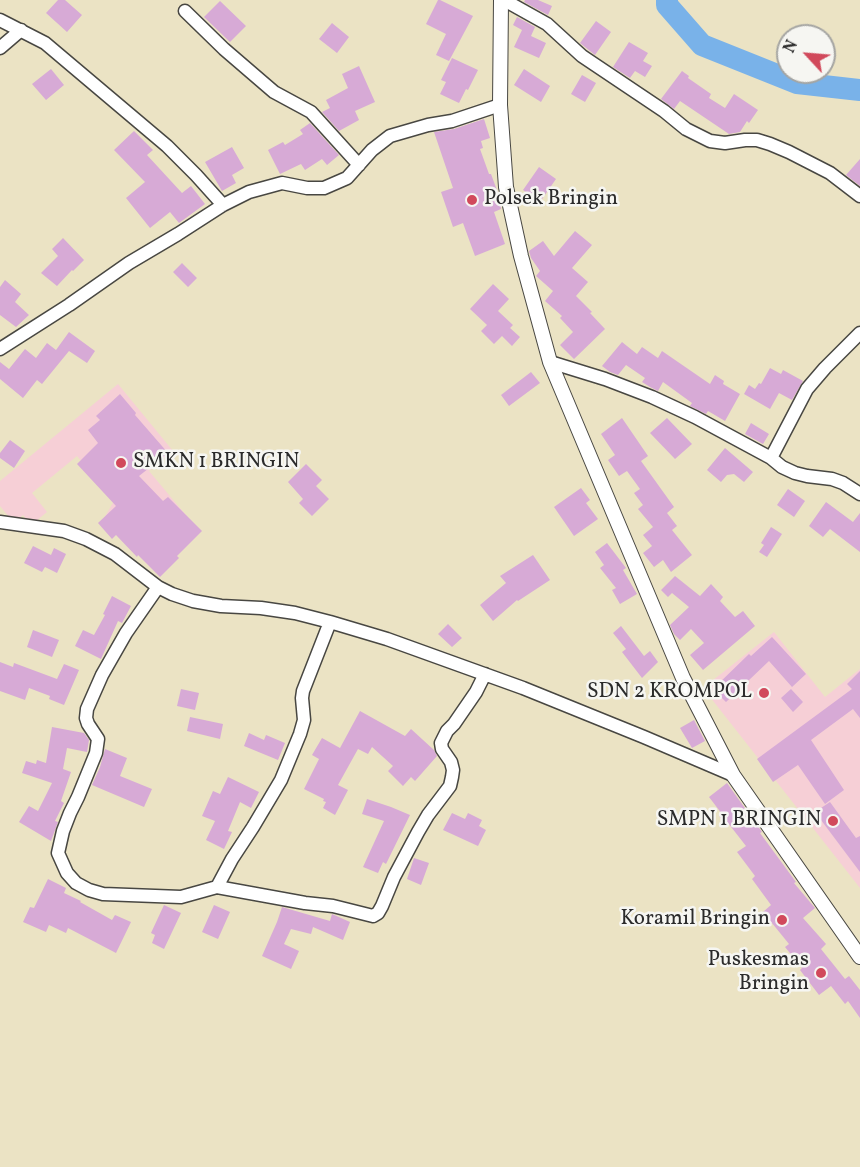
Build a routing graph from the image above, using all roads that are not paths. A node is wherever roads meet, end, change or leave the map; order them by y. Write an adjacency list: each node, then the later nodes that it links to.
1 (503, 0): 6 (street); 8 (street)
2 (185, 12): 7 (street)
3 (0, 20): 4 (street)
4 (21, 30): 5 (street); 9 (street)
5 (0, 48)
6 (500, 105): 7 (street); 12 (street)
7 (359, 165): 9 (street)
8 (860, 196)
9 (223, 205): 11 (street)
10 (860, 333): 13 (street)
11 (0, 349)
12 (550, 362): 13 (street); 19 (street)
13 (771, 458): 14 (street)
14 (860, 494)
15 (0, 522): 16 (street)
16 (159, 587): 17 (street); 20 (street)
17 (330, 622): 18 (street); 20 (street)
18 (485, 674): 19 (street); 20 (street)
19 (733, 775): 21 (street)
20 (217, 887)
21 (860, 957)

